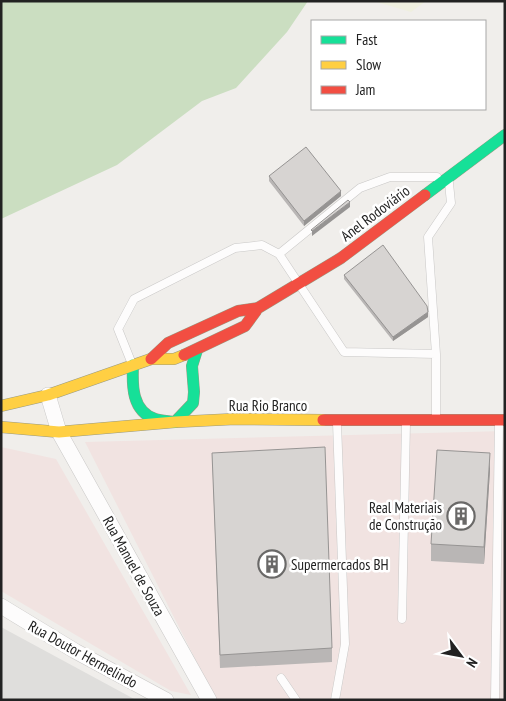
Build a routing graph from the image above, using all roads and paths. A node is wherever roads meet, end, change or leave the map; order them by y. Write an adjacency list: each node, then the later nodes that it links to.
1 (505, 135): 2 (main road, Anel Rodoviário)
2 (448, 178): 3 (lane); 4 (main road, Anel Rodoviário); 7 (lane)
3 (279, 254): 4 (lane); 9 (lane)
4 (299, 282): 5 (main road, Anel Rodoviário); 7 (lane)
5 (258, 308): 6 (main road, Anel Rodoviário); 8 (main road, Anel Rodoviário)
6 (197, 350): 8 (main road, Anel Rodoviário); 10 (main road)
7 (436, 354): 17 (lane)
8 (151, 359): 9 (main road, Anel Rodoviário)
9 (132, 365): 11 (main road, Anel Rodoviário); 18 (main road)
10 (194, 392): 13 (main road); 18 (main road)
11 (48, 395): 12 (main road, Anel Rodoviário); 20 (street, Rua Manuel de Souza)
12 (1, 406)
13 (235, 419): 14 (main road, Rua Rio Branco); 18 (main road, Rua Rio Branco)
14 (337, 420): 16 (main road, Rua Rio Branco); 27 (lane)
15 (502, 420): 17 (main road, Rua Rio Branco); 28 (lane)
16 (406, 421): 17 (main road, Rua Rio Branco); 22 (lane)
17 (436, 421)
18 (175, 422): 20 (main road, Rua Rio Branco)
19 (1, 427): 20 (main road, Rua Rio Branco)
20 (59, 432): 25 (street, Rua Manuel de Souza)
21 (1, 606): 24 (street, Rua Doutor Hermelindo)
22 (402, 619)
23 (281, 678): 26 (lane)
24 (166, 700)
25 (209, 700)
26 (296, 700)
27 (335, 700)
28 (495, 700)

